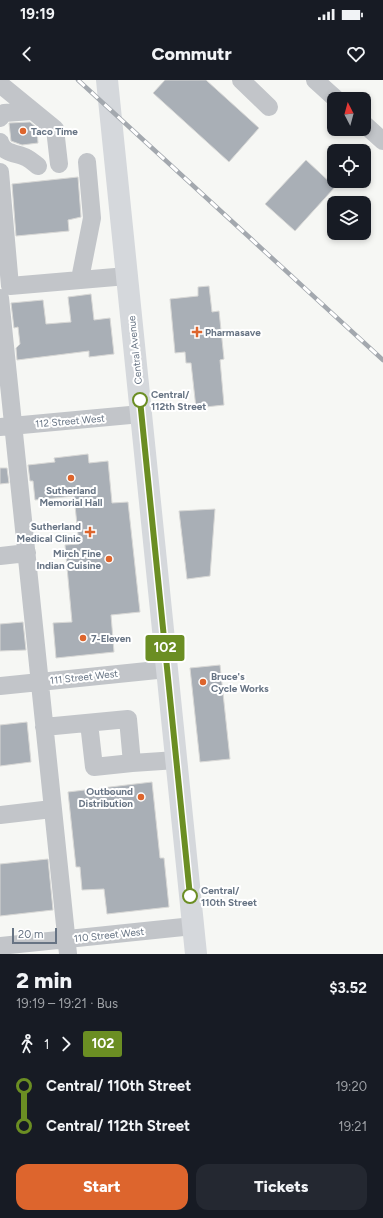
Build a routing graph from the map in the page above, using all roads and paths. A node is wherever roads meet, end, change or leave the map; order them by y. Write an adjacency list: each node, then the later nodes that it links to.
1 (107, 80): 16 (main road, Central Avenue)
2 (241, 80): 6 (street)
3 (315, 80): 5 (street)
4 (0, 84): 7 (street)
5 (328, 92)
6 (269, 107)
7 (32, 111): 8 (street); 13 (street)
8 (0, 118)
9 (371, 130): 10 (street)
10 (383, 141)
11 (0, 142): 14 (street)
12 (87, 162): 17 (street)
13 (59, 164)
14 (0, 169)
15 (0, 172): 17 (street)
16 (127, 276): 17 (street); 19 (main road, Central Avenue)
17 (80, 279)
18 (0, 298): 20 (street)
19 (141, 414): 20 (street, 112 Street West); 23 (main road, Central Avenue)
20 (7, 426): 21 (street)
21 (27, 553): 22 (street); 24 (street)
22 (0, 556)
23 (167, 670): 24 (street, 111 Street West); 28 (main road, Central Avenue)
24 (40, 682): 25 (street, 111 Street West); 27 (street)
25 (0, 686)
26 (89, 723): 27 (street); 29 (street); 29 (street)
27 (44, 727): 30 (street)
28 (176, 760): 29 (street); 32 (main road, Central Avenue)
29 (132, 763)
30 (52, 809): 31 (street); 34 (street)
31 (0, 815)
32 (193, 926): 34 (street, 110 Street West); 35 (main road, Central Avenue)
33 (0, 946): 34 (street, 110 Street West)
34 (68, 947)
35 (196, 954)

